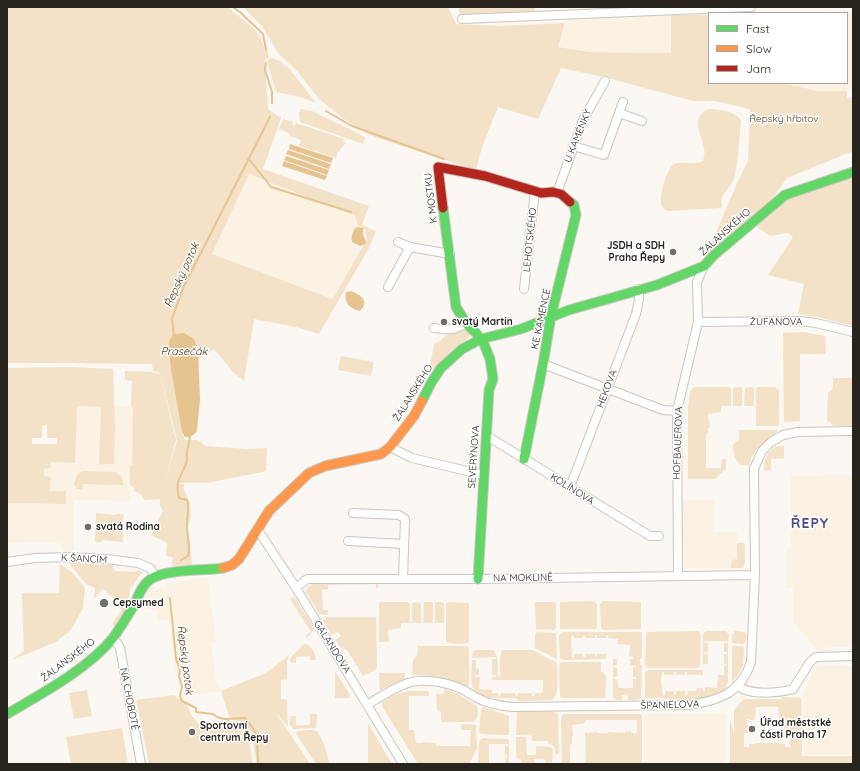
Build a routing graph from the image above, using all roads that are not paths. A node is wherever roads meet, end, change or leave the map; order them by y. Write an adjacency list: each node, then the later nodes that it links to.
1 (751, 7): 2 (street)
2 (462, 19)
3 (605, 81): 7 (street, U KAMÉNKY)
4 (623, 102): 5 (street)
5 (619, 113): 6 (street); 7 (street)
6 (642, 121)
7 (573, 146): 10 (street, U KAMÉNKY)
8 (853, 172): 14 (street, ŽALANSKÉHO)
9 (535, 191): 10 (street, K MOSTKU); 13 (street, K MOSTKU); 16 (street, LEHOTSKÉHO)
10 (557, 193): 18 (street, KE KAMÉNCE)
11 (398, 242): 12 (street)
12 (410, 247): 13 (street); 15 (street)
13 (450, 254): 20 (street, K MOSTKU)
14 (704, 266): 17 (street, ŽALANSKÉHO); 19 (street, HOFBAUEROVA)
15 (388, 287)
16 (524, 289)
17 (639, 289): 18 (street, ŽALANSKÉHO); 25 (street, HEKOVA)
18 (551, 316): 23 (street, ŽALANSKÉHO); 24 (street, KE KAMÉNCE)
19 (698, 322): 22 (street, ŽUFANOVA); 26 (street, HOFBAUEROVA)
20 (466, 323): 21 (street); 23 (street, K MOSTKU)
21 (434, 328)
22 (853, 332)
23 (481, 339): 28 (street, SEVERÝNOVA); 29 (street, ŽALANSKÉHO)
24 (543, 364): 25 (street); 30 (street, KE KAMÉNCE)
25 (607, 389): 26 (street); 32 (street, HEKOVA)
26 (677, 411): 39 (street, HOFBAUEROVA)
27 (853, 431): 40 (street, ŠPANIELOVA)
28 (487, 436): 30 (street, KOLÍNOVA); 31 (street, SEVERÝNOVA)
29 (390, 447): 31 (street); 34 (street, ŽALANSKÉHO)
30 (524, 459): 32 (street, KOLÍNOVA)
31 (484, 475): 43 (street, SEVERÝNOVA)
32 (570, 487): 35 (street, KOLÍNOVA)
33 (353, 513): 37 (street)
34 (258, 530): 41 (street, ŽALANSKÉHO); 44 (street, GALANDOVA)
35 (659, 536)
36 (348, 541): 37 (street)
37 (404, 544): 42 (street)
38 (7, 562): 41 (street, K ŠANCÍM)
39 (678, 575): 40 (street, NA MOKLINĚ); 43 (street, NA MOKLINĚ)
40 (755, 575): 47 (street, ŠPANIELOVA)
41 (155, 576): 45 (street, ŽALANSKÉHO)
42 (403, 579): 43 (street, NA MOKLINĚ); 44 (street, NA MOKLINĚ)
43 (478, 579)
44 (296, 588): 48 (street, GALANDOVA)
45 (113, 637): 49 (street, ŽALANSKÉHO); 50 (street, NA CHOBOTĚ)
46 (853, 656): 47 (street)
47 (738, 685): 48 (street, ŠPANIELOVA)
48 (367, 705): 51 (street, GALANDOVA)
49 (7, 714)
50 (141, 764)
51 (404, 764)

